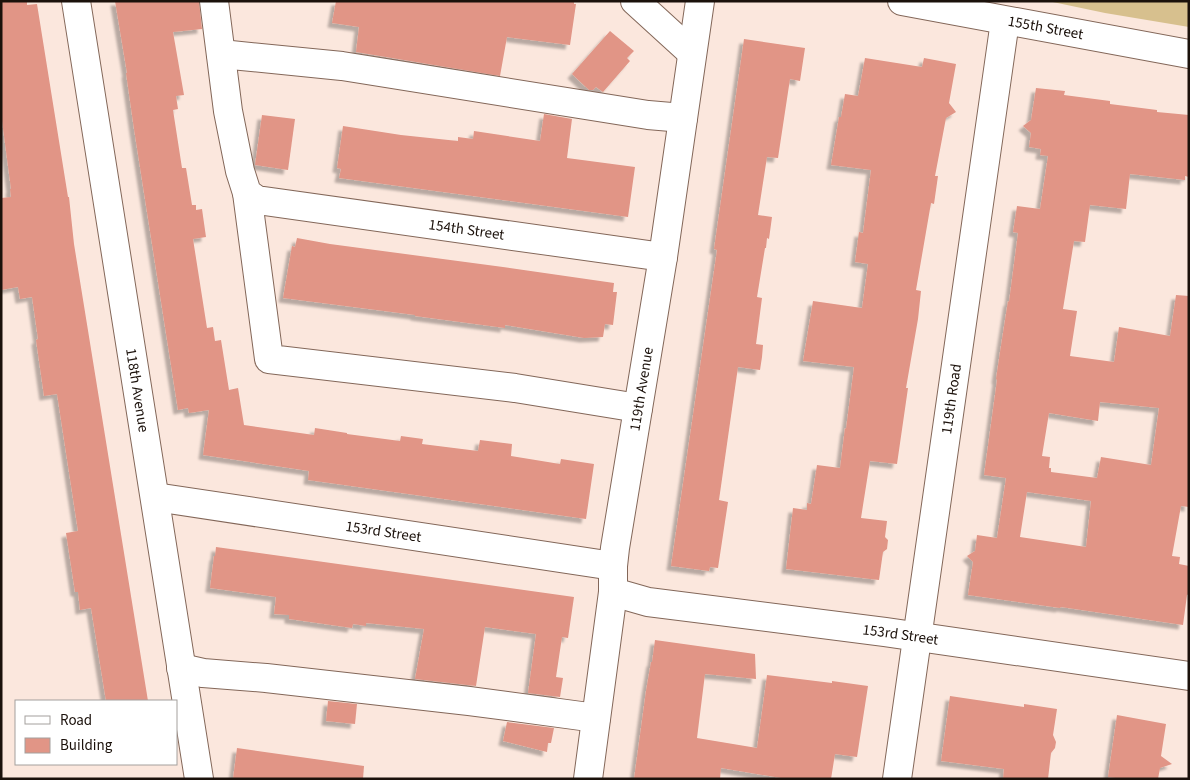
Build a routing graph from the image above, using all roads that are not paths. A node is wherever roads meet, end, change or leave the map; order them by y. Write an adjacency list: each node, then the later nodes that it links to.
1 (76, 1): 14 (street, 118th Avenue)
2 (214, 1): 8 (street)
3 (635, 1): 7 (street)
4 (700, 1): 7 (street, 119th Avenue)
5 (902, 1): 6 (street, 155th Street)
6 (1005, 21): 9 (street, 155th Street); 16 (street, 119th Road)
7 (692, 53): 10 (street, 119th Avenue)
8 (221, 54): 10 (street); 11 (street)
9 (1189, 54)
10 (683, 118): 12 (street, 119th Avenue)
11 (259, 198): 12 (street, 154th Street); 13 (street)
12 (663, 257): 13 (street, 119th Avenue)
13 (638, 408): 15 (street, 119th Avenue)
14 (155, 497): 15 (street, 153rd Street); 17 (street, 118th Avenue)
15 (613, 579): 16 (street, 153rd Street); 19 (street, 119th Avenue)
16 (917, 637): 18 (street, 153rd Street); 22 (street, 119th Road)
17 (181, 668): 19 (street); 20 (street, 118th Avenue)
18 (1189, 676)
19 (596, 718): 21 (street, 119th Avenue)
20 (199, 779)
21 (588, 779)
22 (897, 779)

